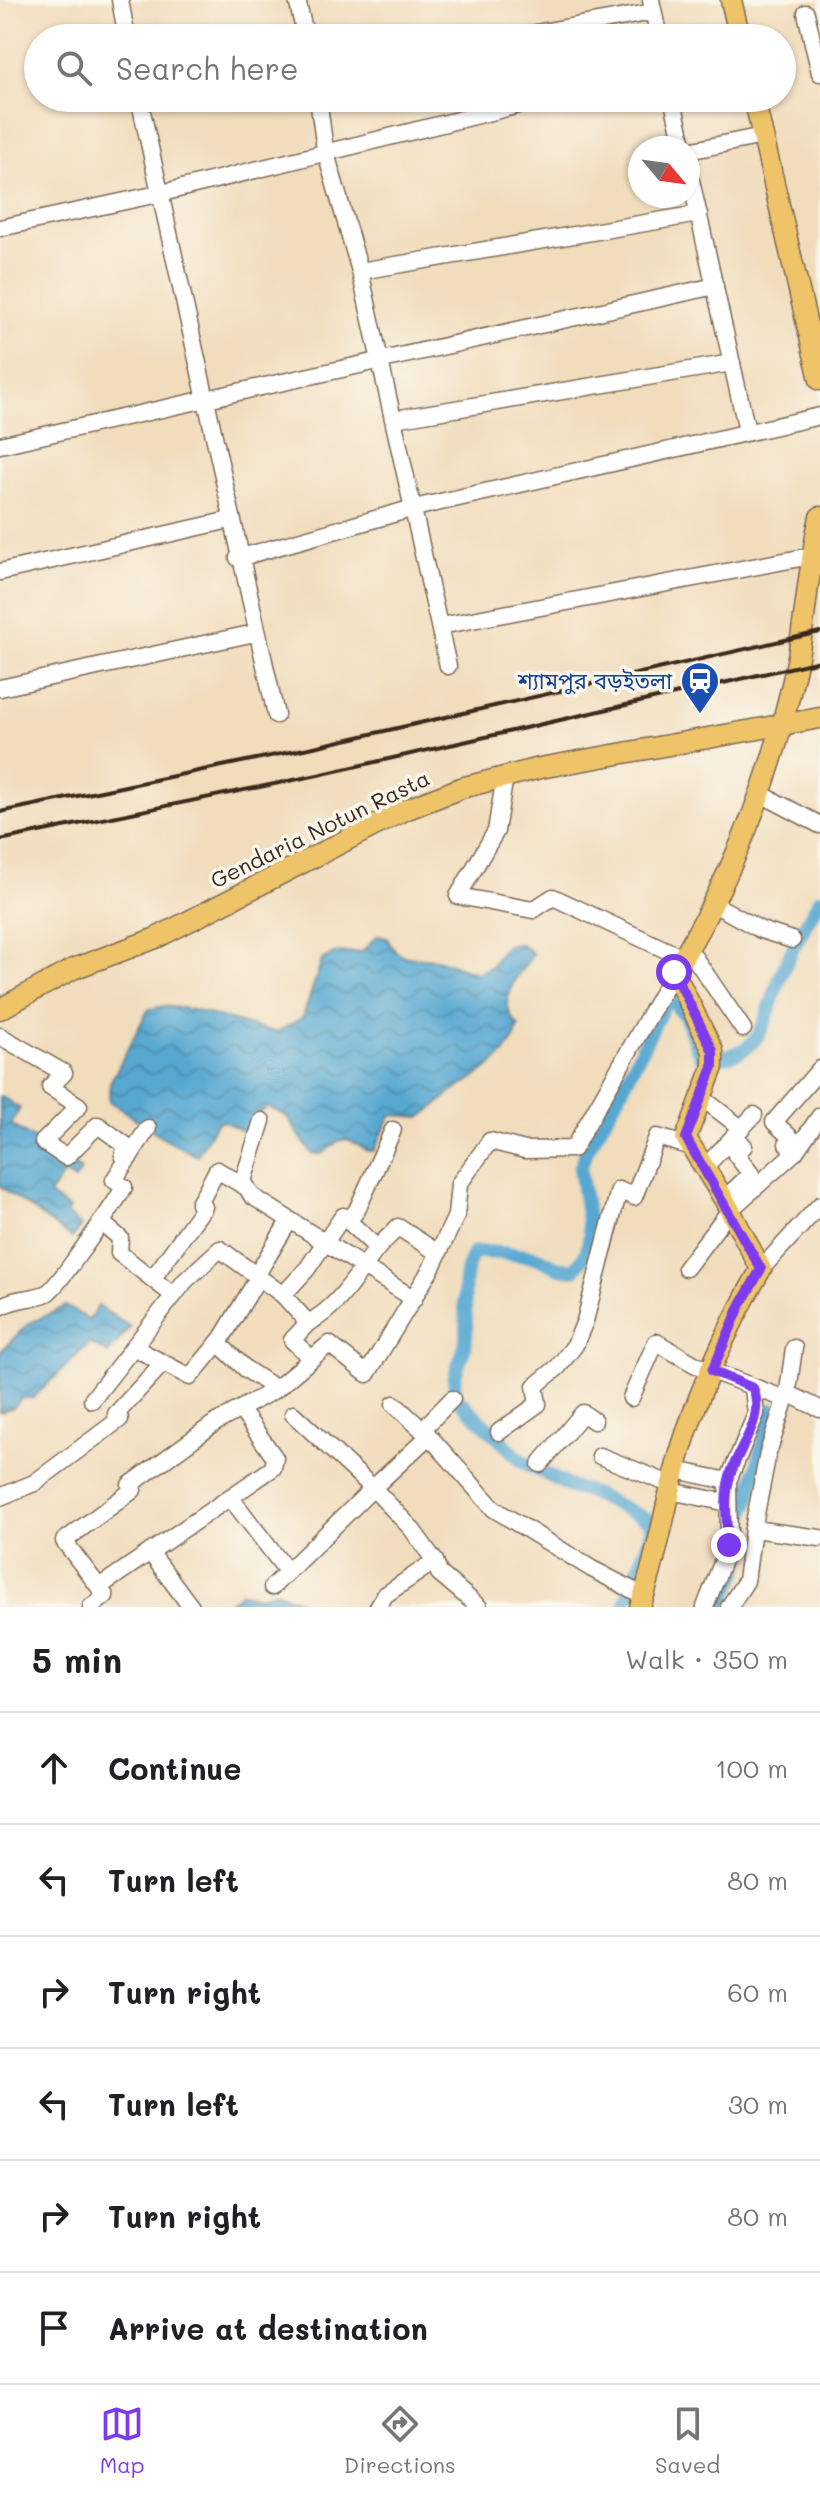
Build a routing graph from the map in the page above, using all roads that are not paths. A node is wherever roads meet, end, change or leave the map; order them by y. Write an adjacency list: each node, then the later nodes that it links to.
1 (120, 0): 6 (street)
2 (297, 0): 7 (street)
3 (731, 0): 9 (main road)
4 (652, 6): 8 (street)
5 (801, 7): 10 (street); 11 (street)
6 (124, 24)
7 (303, 24)
8 (571, 24)
9 (737, 24)
10 (820, 24)
11 (820, 73)
12 (142, 112): 21 (street)
13 (320, 112): 20 (street)
14 (487, 112): 20 (street)
15 (676, 112): 17 (street)
16 (757, 112): 18 (main road)
17 (682, 136)
18 (763, 136): 19 (street); 29 (main road)
19 (700, 147)
20 (325, 150): 21 (street); 25 (street)
21 (158, 194): 24 (street); 30 (street)
22 (698, 208): 23 (street)
23 (699, 214): 25 (street); 26 (street)
24 (0, 228)
25 (360, 271): 27 (street)
26 (715, 286): 27 (street); 28 (street)
27 (381, 359): 30 (street); 32 (street)
28 (732, 363): 32 (street); 33 (street)
29 (820, 380)
30 (203, 398): 34 (street); 37 (street)
31 (820, 416): 33 (street)
32 (394, 419): 35 (street)
33 (747, 431): 35 (street)
34 (0, 445)
35 (414, 508): 39 (street); 42 (street)
36 (820, 517): 38 (main road)
37 (230, 520): 39 (street); 40 (street)
38 (811, 556): 41 (main road); 42 (street)
39 (238, 558): 43 (street)
40 (0, 572)
41 (814, 584): 48 (main road)
42 (440, 626): 44 (street)
43 (255, 633): 45 (street); 46 (street)
44 (448, 666)
45 (0, 688)
46 (276, 715)
47 (818, 720): 48 (main road, Gendaria Notun Rasta)
48 (781, 724): 49 (main road, Gendaria Notun Rasta); 50 (main road)
49 (505, 776): 54 (street); 55 (main road, Gendaria Notun Rasta)
50 (759, 793): 51 (street); 52 (main road)
51 (820, 825)
52 (712, 903): 53 (street); 54 (main road)
53 (792, 940)
54 (682, 959): 56 (street); 59 (main road); 78 (street)
55 (0, 1009)
56 (743, 1029)
57 (0, 1036): 68 (street)
58 (820, 1069): 67 (street)
59 (701, 1097): 65 (street); 66 (main road)
60 (754, 1115): 65 (street)
61 (820, 1116): 67 (street)
62 (262, 1121): 70 (street)
63 (148, 1128): 68 (street)
64 (393, 1130): 73 (street)
65 (738, 1132): 69 (street); 71 (street)
66 (689, 1146): 69 (main road); 106 (street)
67 (795, 1152): 71 (street)
68 (129, 1158): 75 (street)
69 (703, 1169): 71 (main road)
70 (246, 1187): 74 (street); 83 (street)
71 (727, 1204): 80 (street); 81 (main road)
72 (820, 1205): 81 (street)
73 (349, 1220): 76 (street); 77 (street)
74 (289, 1221): 76 (street); 82 (street)
75 (101, 1222): 83 (street); 87 (street)
76 (325, 1244): 79 (street); 85 (street)
77 (377, 1248): 78 (street); 79 (street)
78 (438, 1253): 86 (street)
79 (364, 1268): 86 (street); 88 (street)
80 (686, 1268)
81 (761, 1269): 94 (main road)
82 (257, 1277): 84 (street); 85 (street); 89 (street)
83 (153, 1278): 84 (street)
84 (173, 1295): 90 (street)
85 (283, 1295): 88 (street)
86 (414, 1299): 92 (street)
87 (0, 1307)
88 (308, 1323): 92 (street)
89 (218, 1343): 93 (street); 96 (street)
90 (133, 1347): 93 (street); 100 (street)
91 (794, 1348): 97 (street)
92 (311, 1358): 96 (street)
93 (162, 1364): 113 (street)
94 (712, 1371): 95 (street); 98 (street); 111 (main road)
95 (753, 1388): 97 (street); 110 (street)
96 (276, 1389): 103 (street)
97 (786, 1396): 102 (street); 116 (street)
98 (631, 1398)
99 (452, 1399): 107 (street)
100 (92, 1400)
101 (394, 1404): 107 (street)
102 (820, 1409)
103 (241, 1410): 114 (street); 121 (street)
104 (293, 1414): 112 (street)
105 (594, 1421): 109 (street)
106 (499, 1432)
107 (425, 1433): 112 (street); 123 (street)
108 (600, 1456): 111 (street)
109 (540, 1464)
110 (728, 1481): 111 (street); 115 (street)
111 (676, 1483): 115 (street); 123 (main road)
112 (373, 1488): 119 (street); 120 (street)
113 (0, 1497)
114 (230, 1497): 118 (street); 120 (street)
115 (728, 1503): 128 (street)
116 (753, 1529): 117 (street); 129 (street)
117 (820, 1538)
118 (150, 1552): 121 (street); 125 (street)
119 (435, 1561): 126 (street); 127 (street)
120 (287, 1571): 122 (street)
121 (99, 1587): 124 (street)
122 (272, 1587)
123 (640, 1598)
124 (91, 1607)
125 (191, 1607)
126 (378, 1607)
127 (479, 1607)
128 (705, 1607)
129 (729, 1607)

